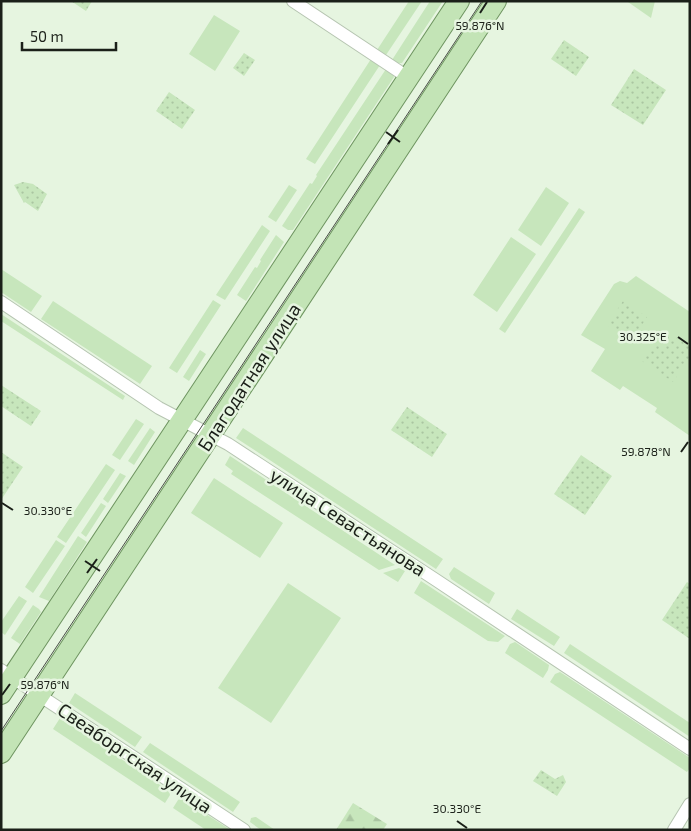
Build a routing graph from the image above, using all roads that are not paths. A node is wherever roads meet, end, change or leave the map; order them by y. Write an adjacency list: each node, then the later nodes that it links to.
1 (292, 1): 4 (street)
2 (459, 1): 4 (main road, Благодатная улица)
3 (496, 1): 6 (main road, Благодатная улица)
4 (409, 78): 5 (main road, Благодатная улица)
5 (330, 199): 6 (main road); 8 (main road, Благодатная улица)
6 (355, 216): 9 (main road, Благодатная улица)
7 (1, 302): 8 (street, улица Севастьянова)
8 (182, 420): 9 (street, улица Севастьянова); 10 (main road, Благодатная улица)
9 (211, 435): 12 (main road, Благодатная улица); 13 (street, улица Севастьянова)
10 (7, 674): 11 (main road, Благодатная улица); 12 (street, Свеаборгская улица)
11 (1, 694)
12 (40, 695): 14 (main road, Благодатная улица); 16 (street, Свеаборгская улица)
13 (690, 749)
14 (1, 753)
15 (690, 804): 17 (street)
16 (244, 830)
17 (674, 830)

